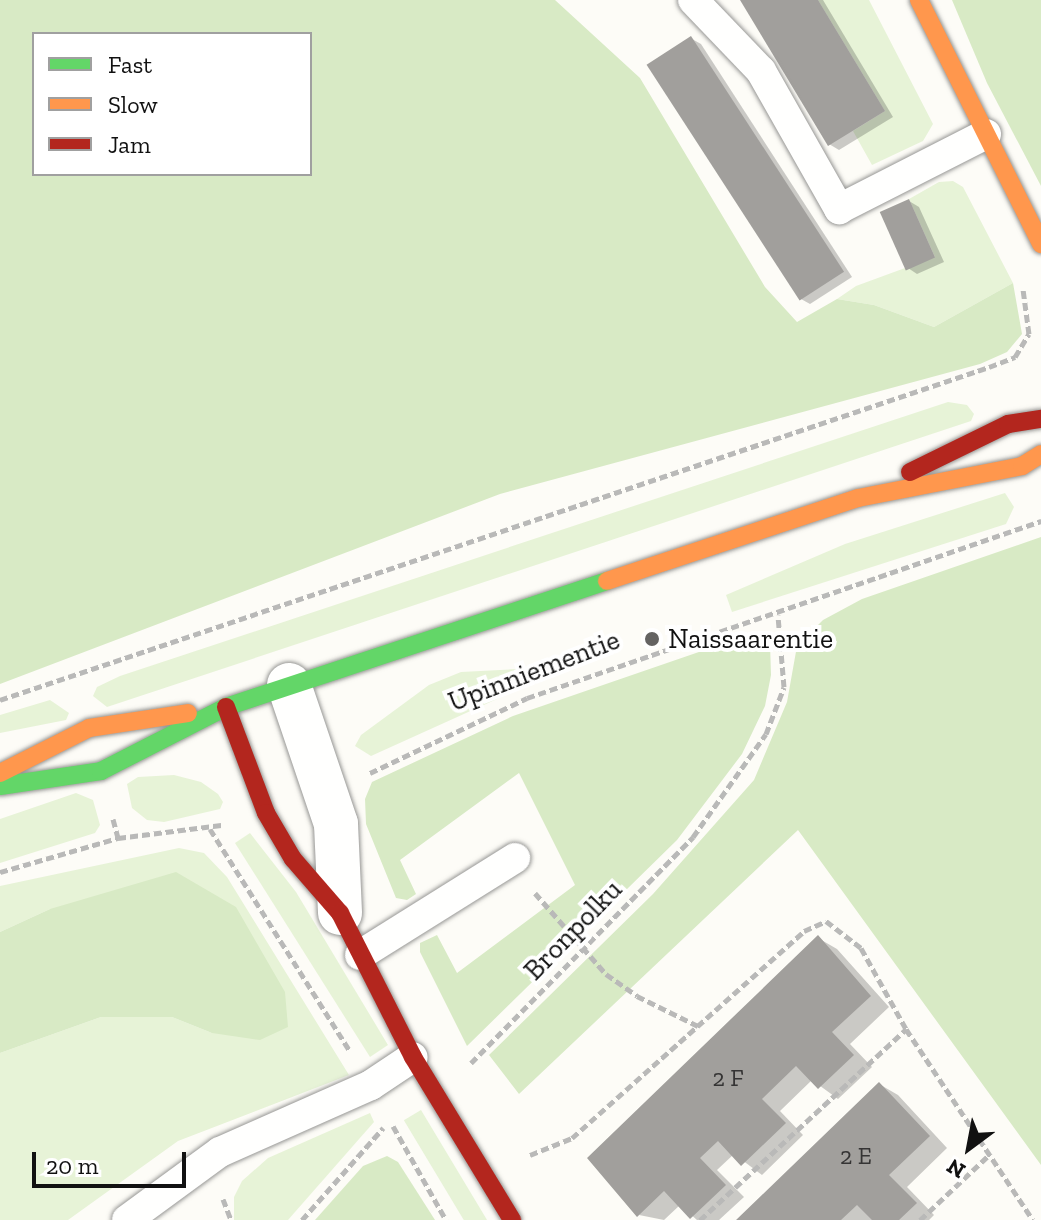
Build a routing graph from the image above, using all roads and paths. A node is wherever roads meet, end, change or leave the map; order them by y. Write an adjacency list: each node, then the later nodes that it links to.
1 (693, 0): 3 (lane)
2 (919, 0): 3 (main road)
3 (986, 134): 4 (main road)
4 (1041, 244)
5 (989, 367): 12 (path)
6 (1041, 419): 8 (main road, Upinniementie)
7 (1041, 454): 8 (main road, Upinniementie)
8 (858, 498): 11 (main road, Upinniementie)
9 (1041, 521): 10 (path, Upinniementie)
10 (778, 615): 16 (path, Upinniementie); 23 (path, Bronpolku)
11 (289, 685): 13 (main road, Upinniementie); 16 (street)
12 (0, 700)
13 (226, 707): 14 (main road, Upinniementie); 15 (main road, Upinniementie); 17 (main road)
14 (0, 773)
15 (0, 786)
16 (325, 792): 22 (street)
17 (266, 813): 18 (path); 22 (main road)
18 (210, 829): 20 (path); 28 (path)
19 (515, 858): 24 (lane)
20 (0, 872)
21 (544, 909): 23 (path)
22 (340, 913): 24 (main road)
23 (583, 948): 25 (path); 29 (path, Bronpolku)
24 (360, 955): 27 (main road)
25 (698, 1026): 26 (path); 31 (path)
26 (906, 1029): 30 (path); 36 (path)
27 (413, 1057): 28 (lane); 29 (main road)
28 (371, 1085): 32 (lane)
29 (436, 1088): 35 (main road)
30 (989, 1155): 37 (path); 38 (path)
31 (522, 1158)
32 (127, 1220)
33 (302, 1220): 34 (path)
34 (446, 1220)
35 (512, 1220)
36 (700, 1220)
37 (920, 1220)
38 (1033, 1220)

